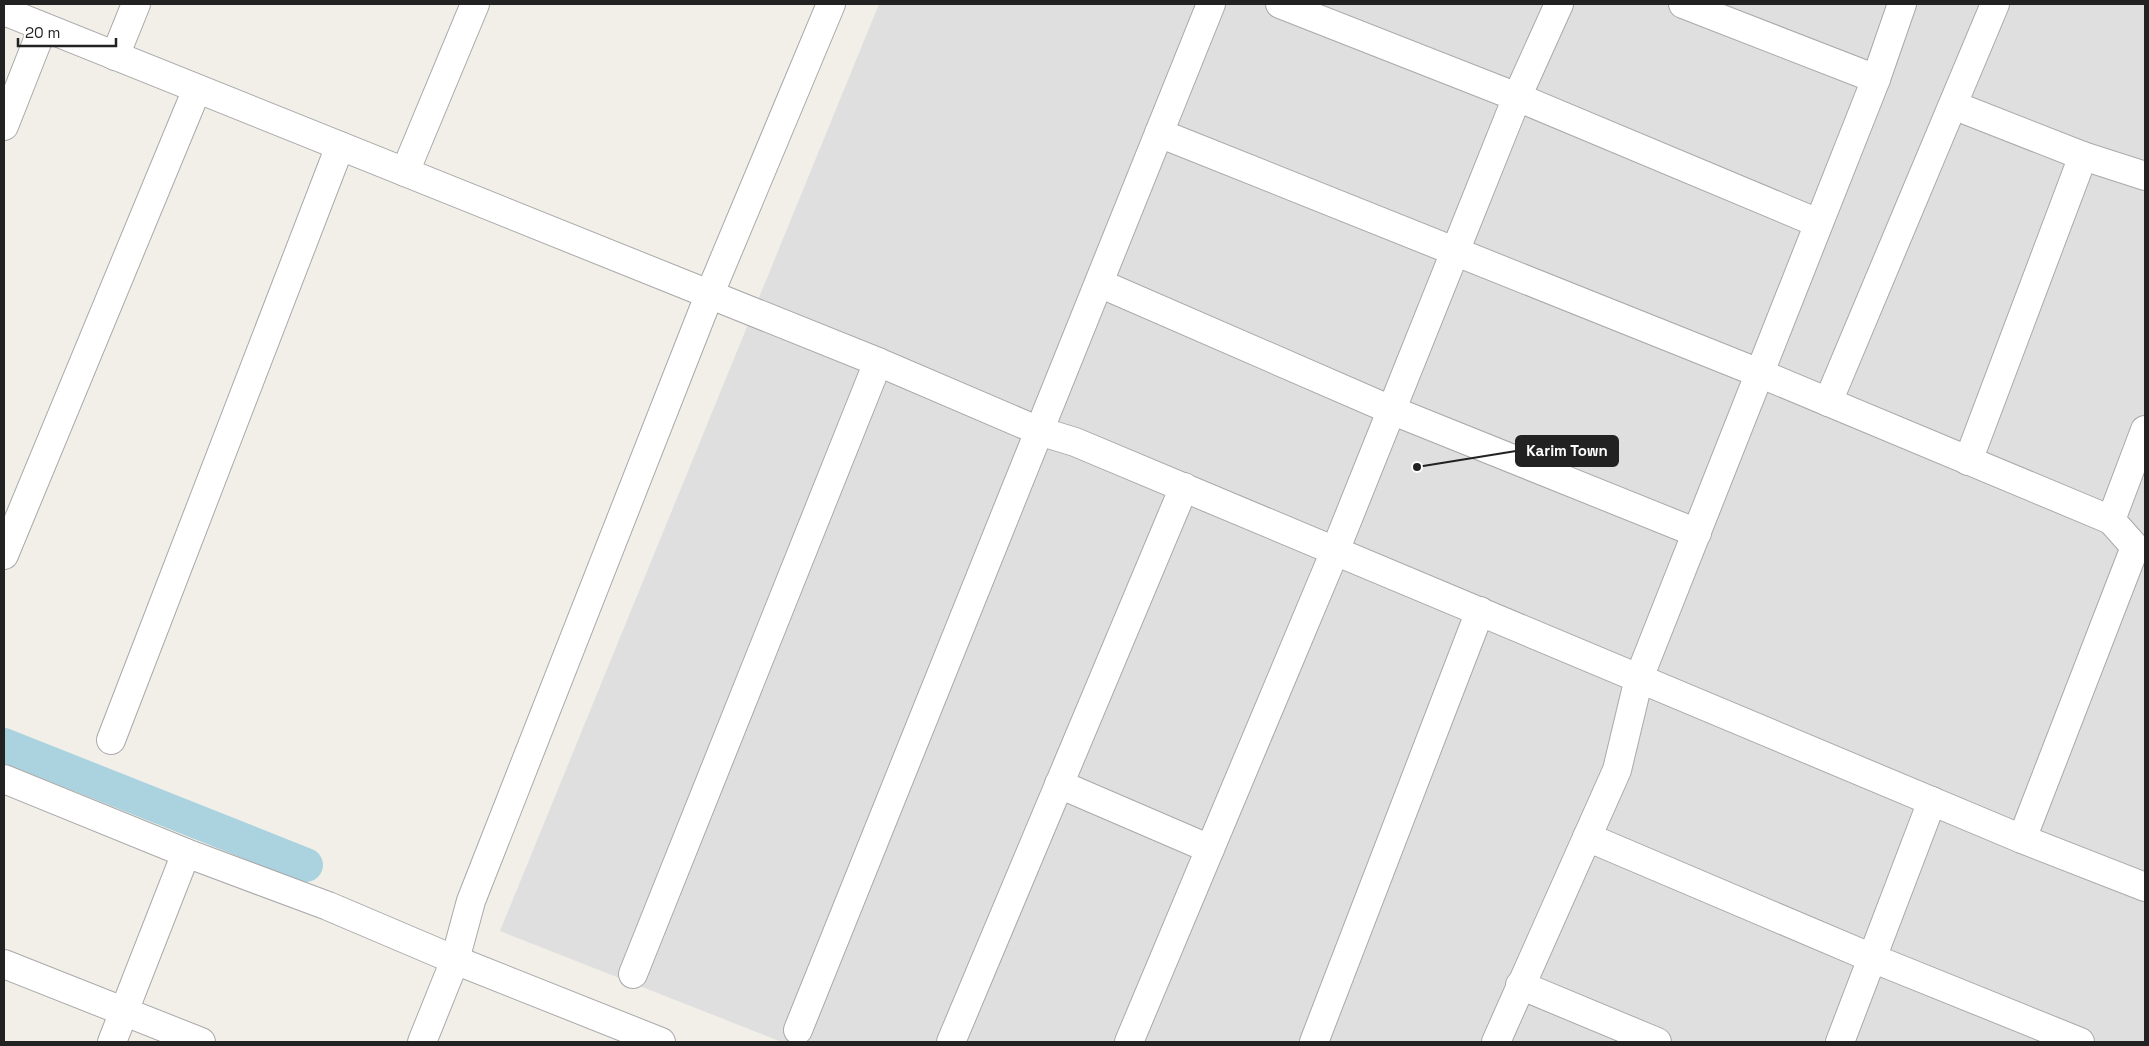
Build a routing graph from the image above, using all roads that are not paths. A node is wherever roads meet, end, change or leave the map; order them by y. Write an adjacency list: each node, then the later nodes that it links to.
1 (136, 4): 12 (street)
2 (475, 4): 21 (street)
3 (831, 4): 26 (street)
4 (1210, 4): 18 (street)
5 (1280, 4): 15 (street)
6 (1558, 4): 15 (street)
7 (1683, 4): 13 (street)
8 (1995, 4): 16 (street)
9 (1897, 5): 13 (street)
10 (4, 11): 11 (street)
11 (43, 26): 12 (street); 17 (street)
12 (115, 56): 14 (street)
13 (1876, 79): 23 (street)
14 (197, 89): 19 (street); 38 (street)
15 (1518, 97): 23 (street); 24 (street)
16 (1953, 104): 20 (street); 29 (street)
17 (4, 126)
18 (1159, 133): 24 (street); 25 (street)
19 (340, 146): 21 (street); 41 (street)
20 (2083, 156): 22 (street); 33 (street)
21 (405, 172): 26 (street)
22 (2145, 176)
23 (1818, 223): 28 (street)
24 (1455, 252): 28 (street); 30 (street)
25 (1099, 283): 30 (street); 32 (street)
26 (709, 294): 27 (street); 51 (street)
27 (878, 362): 32 (street); 53 (street)
28 (1759, 373): 29 (street); 36 (street)
29 (1828, 402): 33 (street)
30 (1391, 410): 36 (street); 37 (street)
31 (2145, 430): 35 (street)
32 (1039, 431): 34 (street); 56 (street)
33 (1968, 460): 35 (street)
34 (1184, 487): 37 (street); 43 (street)
35 (2111, 520): 46 (street)
36 (1697, 533): 40 (street)
37 (1335, 550): 39 (street); 47 (street)
38 (4, 556)
39 (1480, 611): 40 (street); 63 (street)
40 (1639, 678): 44 (street); 45 (street)
41 (111, 740)
42 (4, 779): 48 (street)
43 (1059, 784): 47 (street); 61 (street)
44 (1932, 801): 46 (street); 50 (street)
45 (1587, 837): 50 (street); 54 (street)
46 (2022, 839): 49 (street)
47 (1210, 850): 62 (street)
48 (186, 853): 51 (street); 55 (street)
49 (2145, 887)
50 (1872, 958): 66 (street); 67 (street)
51 (456, 960): 59 (street); 60 (street)
52 (4, 964): 55 (street)
53 (633, 974)
54 (1520, 986): 64 (street); 65 (street)
55 (124, 1012): 57 (street); 58 (street)
56 (798, 1030)
57 (112, 1042)
58 (201, 1042)
59 (422, 1042)
60 (661, 1042)
61 (951, 1042)
62 (1130, 1042)
63 (1314, 1042)
64 (1496, 1042)
65 (1657, 1042)
66 (1840, 1042)
67 (2080, 1042)

